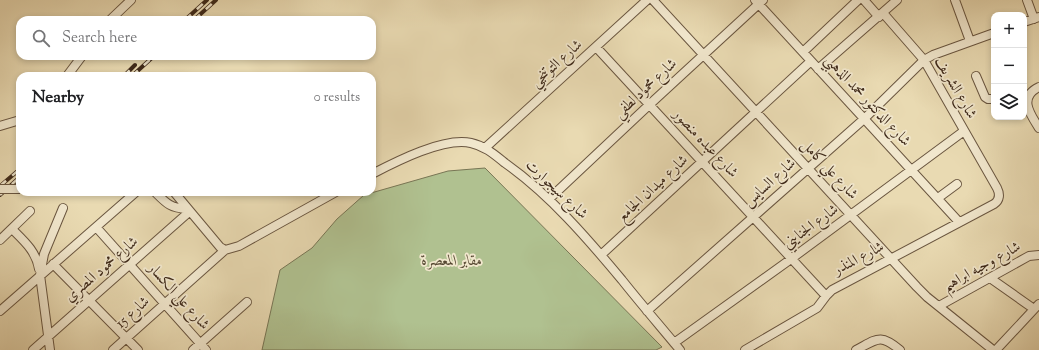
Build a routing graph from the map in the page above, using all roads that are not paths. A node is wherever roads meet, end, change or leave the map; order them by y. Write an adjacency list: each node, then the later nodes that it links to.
1 (130, 0): 11 (street)
2 (647, 0): 15 (street, شارع التوتنجي)
3 (653, 0): 17 (street, شارع علي كامل)
4 (858, 0): 16 (street)
5 (864, 0): 10 (street, شارع الشريف)
6 (897, 0): 10 (street)
7 (955, 0): 14 (street)
8 (1027, 0): 12 (street)
9 (759, 1): 16 (street, شارع الدكتور محمد الذهبي); 17 (street, شارع محمود لطفي)
10 (881, 15): 19 (street, شارع الشريف); 21 (street)
11 (114, 16)
12 (1036, 18)
13 (991, 34): 14 (street, شارع السايس)
14 (970, 41): 19 (street, شارع السايس)
15 (596, 47): 27 (street, شارع عبده منصور); 35 (street, شارع التوتنجي)
16 (803, 52): 20 (street, شارع الدكتور محمد الذهبي)
17 (703, 55): 27 (street, شارع محمود لطفي); 29 (street, شارع علي كامل)
18 (79, 60): 22 (street)
19 (924, 60): 30 (street, شارع السايس); 34 (street, شارع الشريف)
20 (811, 61): 21 (street, شارع الدكتور محمد الذهبي); 29 (street, شارع ميدان الجامع)
21 (818, 69): 30 (street, شارع الدكتور محمد الذهبي)
22 (70, 72)
23 (976, 76): 26 (street)
24 (1039, 87): 25 (street)
25 (1027, 97)
26 (991, 100)
27 (649, 104): 36 (street, شارع عبده منصور); 48 (street, شارع محمود لطفي)
28 (1027, 105): 33 (street)
29 (756, 112): 36 (street, شارع ميدان الجامع); 37 (street, شارع علي كامل)
30 (864, 118): 37 (street, شارع السايس); 38 (street, شارع الدكتور محمد الذهبي)
31 (16, 121): 32 (street)
32 (0, 126)
33 (1039, 128)
34 (964, 131): 38 (street, شارع الجنايني); 49 (street, شارع الشريف)
35 (485, 148): 39 (street, شارع سيجوارت); 48 (street, شارع سيجوارت)
36 (702, 162): 54 (street, شارع عبده منصور); 60 (street, شارع ميدان الجامع)
37 (808, 168): 53 (street, شارع علي كامل); 54 (street, شارع السايس)
38 (912, 170): 47 (street, شارع الدكتور محمد الذهبي); 53 (street, شارع الجنايني)
39 (376, 172)
40 (958, 184): 47 (street)
41 (0, 189): 42 (street, bridge)
42 (16, 189)
43 (131, 196): 56 (street)
44 (158, 196): 51 (street)
45 (177, 196): 51 (street)
46 (329, 196): 59 (street)
47 (938, 198): 55 (street, شارع الدكتور محمد الذهبي)
48 (549, 199): 60 (street, شارع سيجوارت)
49 (994, 204): 55 (street, شارع المنذر)
50 (63, 208): 66 (street)
51 (188, 210): 59 (street); 65 (street, شارع محمود المصري)
52 (30, 211): 57 (street)
53 (851, 215): 62 (street, شارع علي كامل); 63 (street, شارع الجنايني)
54 (753, 217): 63 (street, شارع عبده منصور); 75 (street, شارع السايس)
55 (959, 222): 62 (street, شارع المنذر)
56 (96, 227): 64 (street); 65 (street, شارع علي الكسار)
57 (12, 229): 58 (street); 66 (street)
58 (0, 240)
59 (225, 250): 71 (street, شارع 15)
60 (601, 255): 75 (street, شارع سيجوارت)
61 (1039, 255): 67 (street, شارع وجيه ابراهيم)
62 (891, 258): 68 (street, شارع المنذر); 72 (street, شارع علي كامل)
63 (791, 259): 68 (street, شارع عبده منصور); 79 (street, شارع الجنايني)
64 (53, 264): 66 (street); 69 (street)
65 (130, 264): 69 (street, شارع محمود المصري); 71 (street, شارع علي الكسار)
66 (40, 275): 74 (street); 76 (street)
67 (990, 278): 72 (street, شارع وجيه ابراهيم); 73 (street)
68 (826, 296): 87 (street, شارع المنذر)
69 (89, 300): 76 (street, شارع محمود المصري); 77 (street)
70 (247, 302): 78 (street)
71 (165, 303): 77 (street, شارع 15); 78 (street, شارع علي الكسار)
72 (939, 306): 90 (street, شارع علي كامل)
73 (1037, 306): 90 (street)
74 (0, 311)
75 (648, 311): 79 (street, شارع سيجوارت)
76 (48, 337): 80 (street, شارع محمود المصري); 81 (street)
77 (126, 338): 82 (street, شارع 15); 83 (street)
78 (200, 343): 84 (street); 85 (street, شارع علي الكسار)
79 (674, 343): 86 (street, شارع سيجوارت)
80 (33, 350)
81 (50, 350)
82 (113, 350)
83 (138, 350)
84 (193, 350)
85 (206, 350)
86 (680, 350)
87 (745, 350)
88 (856, 350): 89 (street)
89 (900, 350)
90 (994, 350)

